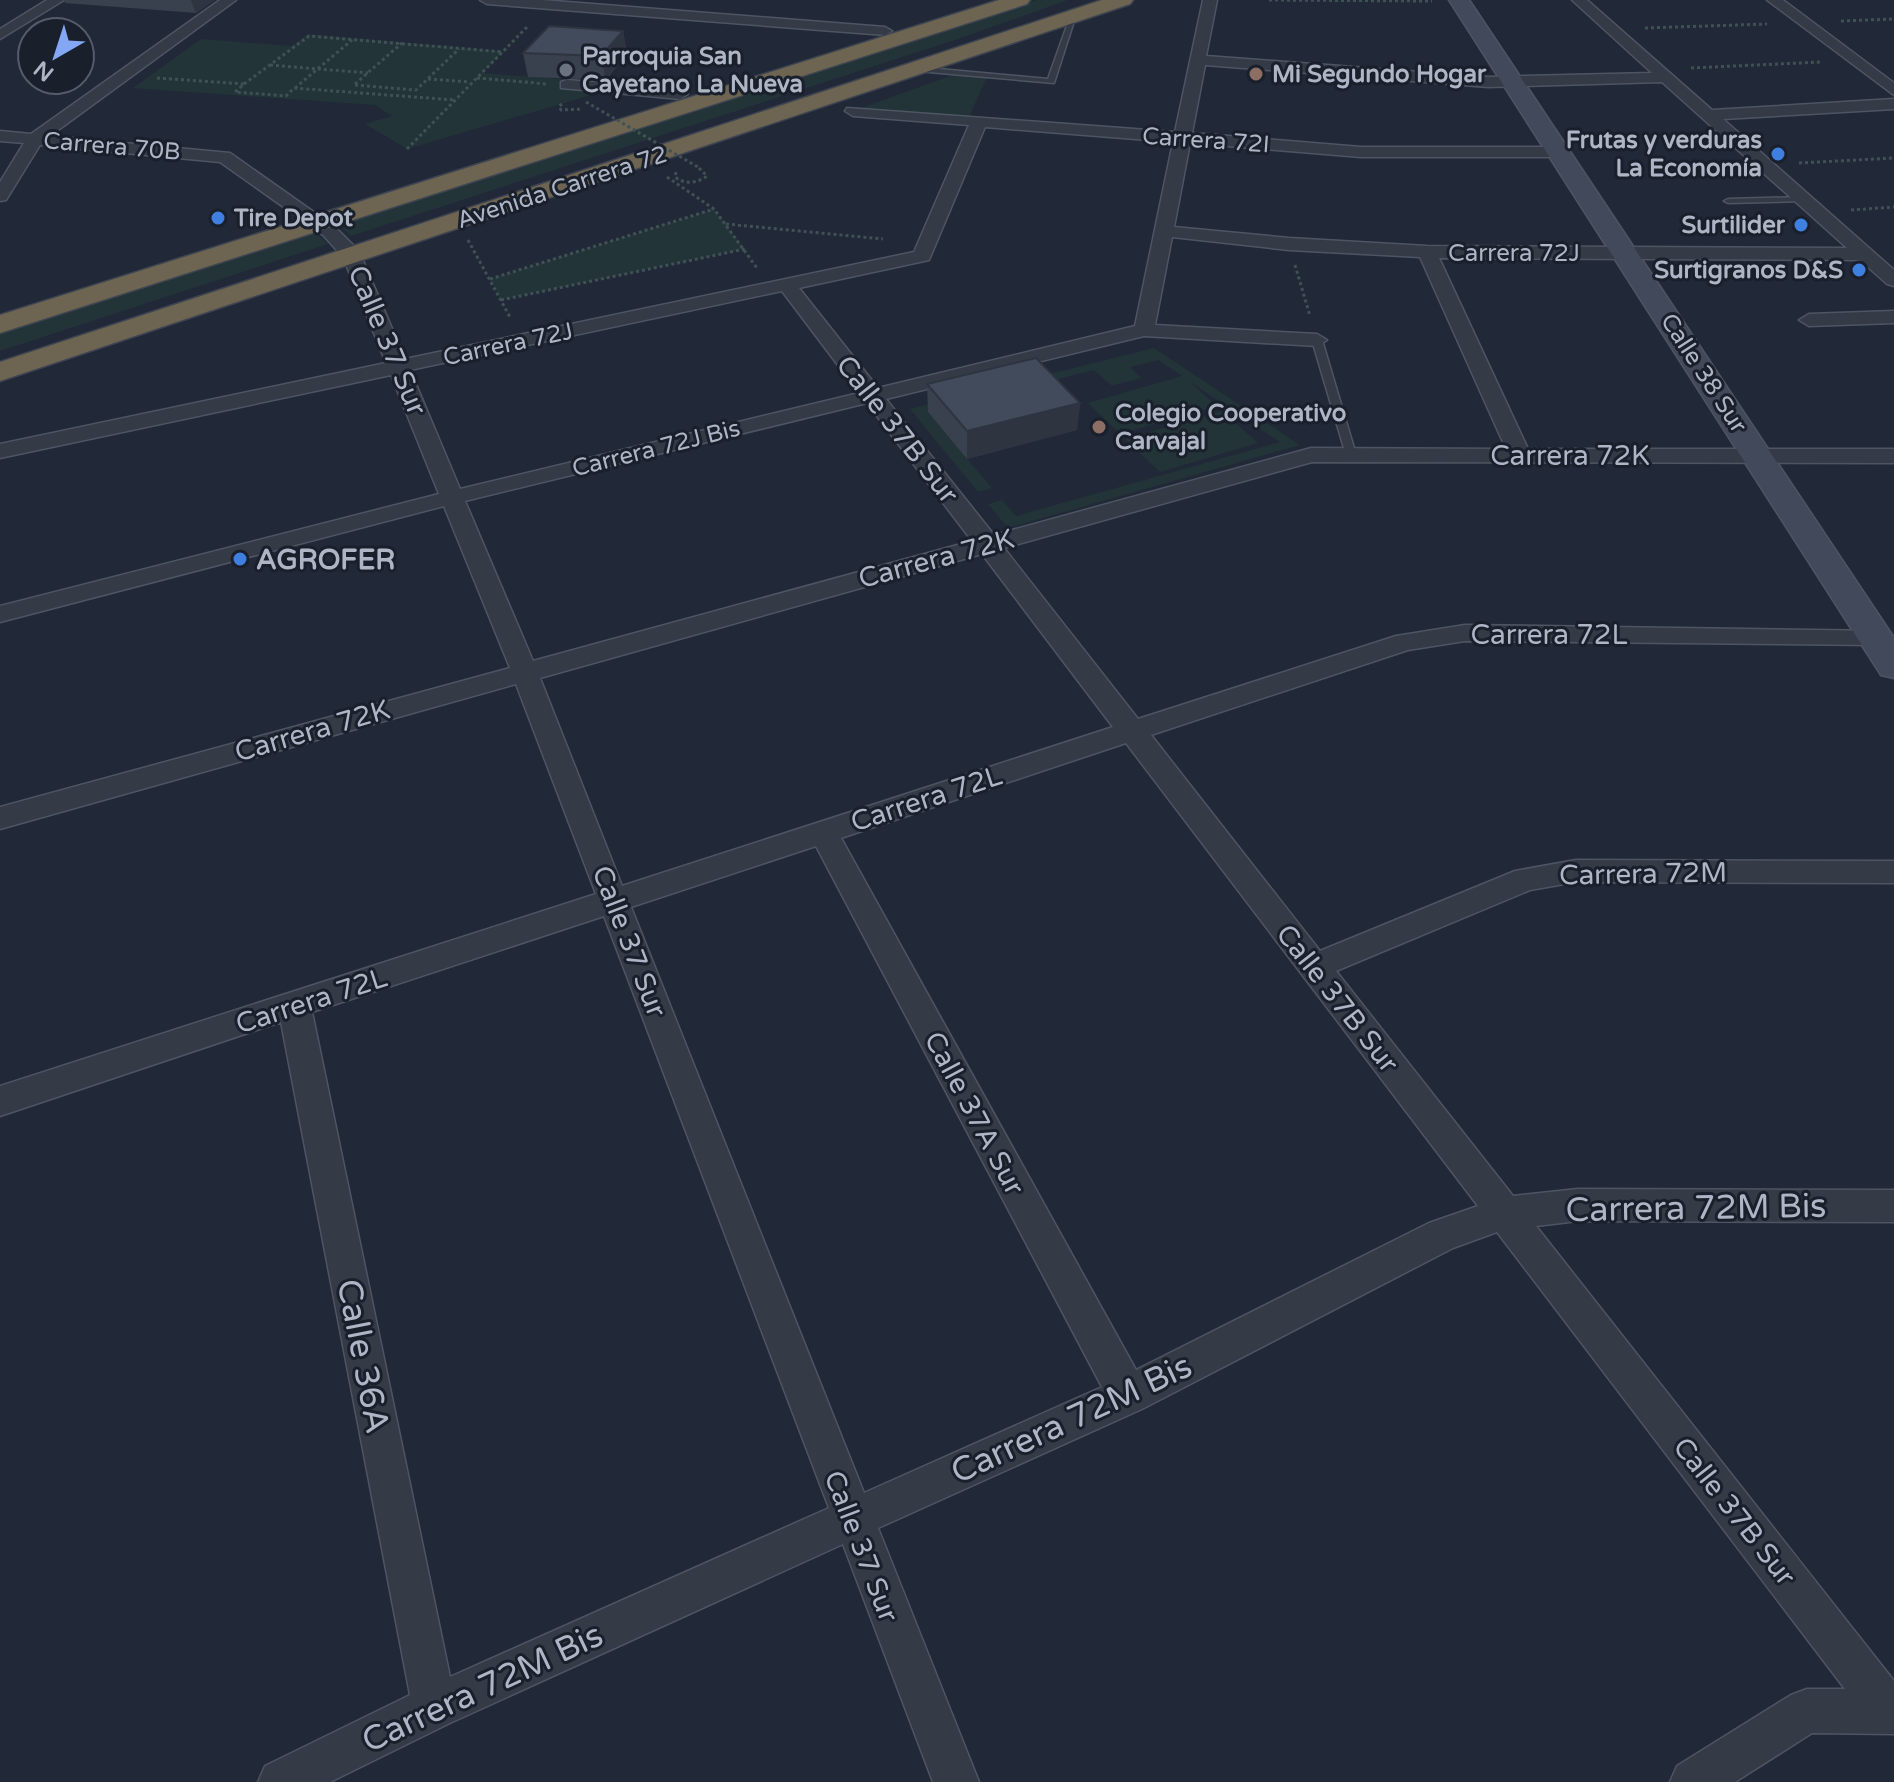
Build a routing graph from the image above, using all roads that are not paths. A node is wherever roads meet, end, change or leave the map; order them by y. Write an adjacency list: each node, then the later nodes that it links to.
1 (57, 0): 14 (street)
2 (229, 0): 28 (street)
3 (487, 0): 10 (street)
4 (984, 0): 13 (highway, Avenida Carrera 72)
5 (1020, 0): 30 (highway, Avenida Carrera 72)
6 (1123, 0): 12 (highway, Avenida Carrera 72)
7 (1210, 0): 15 (street)
8 (1579, 0): 17 (street)
9 (1774, 0): 20 (street)
10 (516, 1): 13 (street)
11 (1460, 1): 18 (street, Calle 38 Sur)
12 (1078, 9): 16 (highway, Avenida Carrera 72); 16 (lane); 32 (highway, Avenida Carrera 72)
13 (885, 31): 21 (highway, Avenida Carrera 72)
14 (0, 35)
15 (1197, 60): 18 (street); 27 (street)
16 (917, 69): 31 (highway, Avenida Carrera 72)
17 (1661, 73): 18 (street); 24 (street)
18 (1514, 82): 29 (street, Calle 38 Sur)
19 (567, 85): 21 (street)
20 (1894, 90)
21 (680, 94): 34 (highway, Avenida Carrera 72)
22 (1894, 104): 24 (street)
23 (853, 111): 25 (street, Carrera 72I)
24 (1708, 115): 36 (street)
25 (979, 122): 27 (street, Carrera 72I); 45 (street, Carrera 72J)
26 (0, 136): 28 (street, Carrera 70B)
27 (1182, 138): 29 (street, Carrera 72I); 39 (street)
28 (35, 139): 33 (street, Carrera 70B); 35 (street)
29 (1560, 152): 42 (street, Calle 38 Sur)
30 (543, 153): 34 (highway); 38 (highway, Avenida Carrera 72)
31 (700, 153): 32 (highway); 40 (highway, Avenida Carrera 72)
32 (615, 155): 40 (highway, Avenida Carrera 72)
33 (224, 157): 38 (street, Calle 37 Sur)
34 (469, 161): 38 (highway, Avenida Carrera 72)
35 (0, 196)
36 (1802, 199): 37 (lane); 43 (street)
37 (1728, 201)
38 (309, 218): 40 (street, Calle 37 Sur); 46 (highway, Avenida Carrera 72); 49 (highway, Avenida Carrera 72)
39 (1164, 231): 41 (street, Carrera 72J); 50 (street)
40 (347, 249): 52 (highway, Avenida Carrera 72); 53 (street, Calle 37 Sur); 54 (highway, Avenida Carrera 72)
41 (1427, 252): 42 (street, Carrera 72J); 58 (street)
42 (1626, 254): 43 (street, Carrera 72J); 59 (street, Calle 38 Sur)
43 (1864, 254): 44 (street)
44 (1889, 272)
45 (778, 286): 53 (street, Carrera 72J); 55 (street, Calle 37B Sur)
46 (0, 308)
47 (1894, 317): 48 (street)
48 (1809, 320)
49 (0, 324)
50 (1144, 330): 51 (street, Carrera 72J Bis); 55 (street, Carrera 72J Bis)
51 (1317, 340): 57 (lane)
52 (0, 355)
53 (400, 368): 56 (street, Carrera 72J); 61 (street, Calle 37 Sur)
54 (0, 372)
55 (872, 395): 61 (street, Carrera 72J Bis); 62 (street, Calle 37B Sur)
56 (0, 451)
57 (1351, 455): 58 (street, Carrera 72K); 62 (street, Carrera 72K)
58 (1520, 455): 59 (street, Carrera 72K)
59 (1758, 455): 60 (street, Carrera 72K); 64 (street, Calle 38 Sur)
60 (1894, 456)
61 (454, 497): 63 (street, Carrera 72J Bis); 66 (street, Calle 37 Sur)
62 (987, 544): 66 (street, Carrera 72K); 67 (street, Calle 37B Sur)
63 (0, 614)
64 (1876, 637): 65 (street, Calle 38 Sur); 67 (street, Carrera 72L)
65 (1894, 666)
66 (524, 671): 68 (street, Carrera 72K); 71 (street, Calle 37 Sur)
67 (1132, 731): 69 (street, Carrera 72L); 72 (street, Calle 37B Sur)
68 (0, 818)
69 (823, 832): 71 (street, Carrera 72L); 77 (street, Calle 37A Sur)
70 (1894, 872): 72 (street, Carrera 72M)
71 (614, 900): 73 (street, Carrera 72L); 78 (street, Calle 37 Sur)
72 (1314, 967): 76 (street, Calle 37B Sur)
73 (294, 1005): 74 (street, Carrera 72L); 79 (street, Calle 36A)
74 (0, 1101)
75 (1894, 1206): 76 (street, Carrera 72M Bis)
76 (1505, 1213): 77 (street, Carrera 72M Bis); 80 (street, Calle 37B Sur)
77 (1128, 1395): 78 (street, Carrera 72M Bis)
78 (851, 1518): 79 (street, Carrera 72M Bis); 82 (street, Calle 37 Sur)
79 (434, 1707): 81 (street, Carrera 72M Bis)
80 (1892, 1712): 83 (street)
81 (281, 1782)
82 (956, 1782)
83 (1693, 1782)

